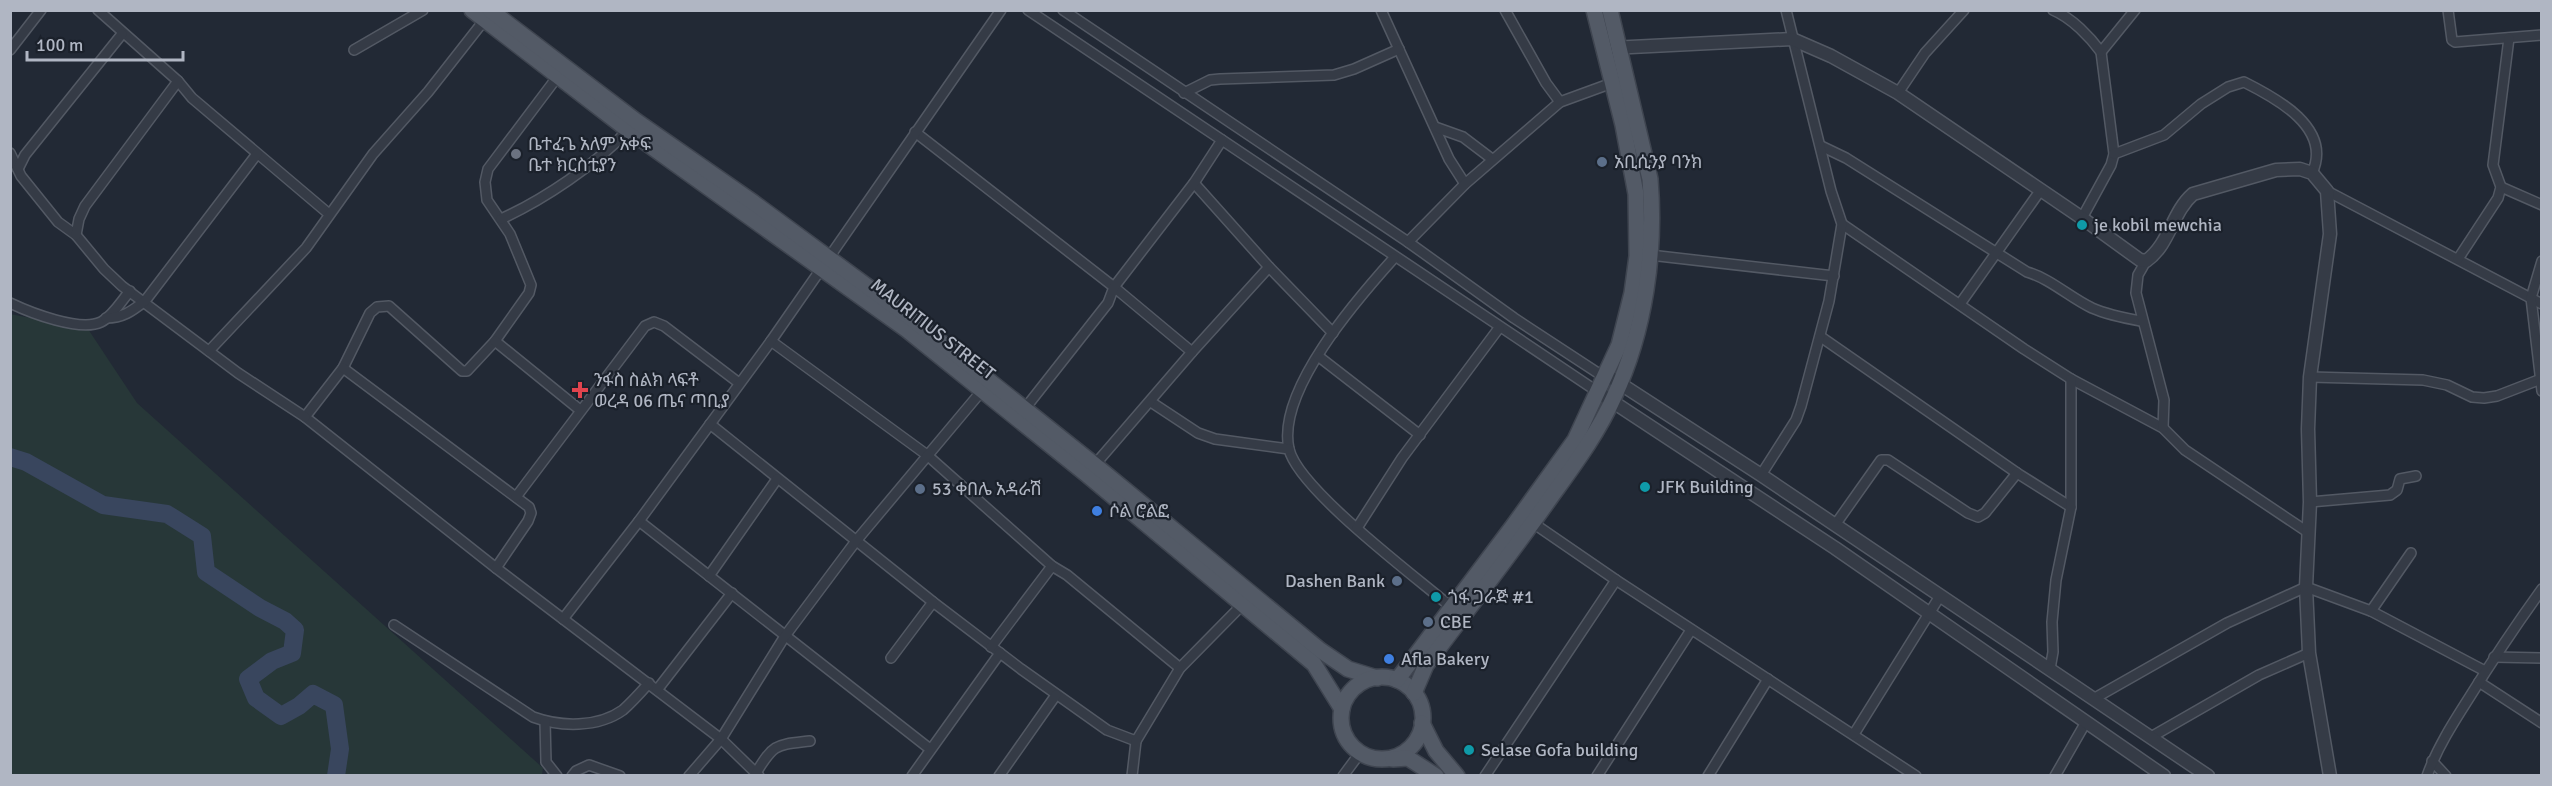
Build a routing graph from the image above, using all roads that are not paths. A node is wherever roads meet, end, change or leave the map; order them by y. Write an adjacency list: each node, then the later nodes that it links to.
1 (41, 10): 23 (street)
2 (98, 10): 17 (street)
3 (423, 10): 24 (street)
4 (1001, 10): 34 (street)
5 (1028, 10): 35 (street)
6 (1063, 10): 29 (street)
7 (1381, 10): 22 (street)
8 (1505, 10): 31 (street)
9 (1594, 10): 21 (main road)
10 (1610, 10): 21 (main road)
11 (1786, 10): 20 (street)
12 (1964, 10): 30 (street)
13 (2135, 10): 25 (street)
14 (2448, 10): 19 (street)
15 (2058, 12): 25 (street)
16 (482, 14): 26 (main road, MAURITIUS STREET); 49 (street); 61 (main road, MAURITIUS STREET)
17 (122, 34): 27 (street); 41 (street)
18 (2541, 35): 19 (street)
19 (2509, 38): 45 (street)
20 (1792, 39): 21 (street); 30 (street); 36 (street)
21 (1611, 48): 28 (main road); 56 (main road)
22 (1399, 49): 29 (street); 32 (street)
23 (10, 50)
24 (354, 50)
25 (2101, 52): 39 (street)
26 (558, 76): 33 (main road, MAURITIUS STREET); 51 (street)
27 (178, 81): 38 (street); 53 (street)
28 (1612, 83): 31 (street); 82 (main road)
29 (1184, 93): 54 (street)
30 (1898, 93): 46 (street)
31 (1560, 102): 40 (street)
32 (1435, 127): 40 (street); 44 (street)
33 (628, 130): 51 (street); 61 (main road, MAURITIUS STREET)
34 (915, 132): 61 (street); 64 (street)
35 (1222, 140): 43 (street); 57 (street)
36 (1821, 146): 52 (street); 55 (street)
37 (10, 153): 41 (street)
38 (257, 154): 49 (street); 67 (street)
39 (2114, 154): 42 (street); 50 (street)
40 (1492, 159): 44 (street)
41 (18, 169): 53 (street)
42 (2312, 173): 47 (street); 59 (street)
43 (1194, 183): 62 (street); 64 (street)
44 (1465, 184): 54 (street)
45 (2501, 187): 48 (street); 58 (street)
46 (2040, 191): 50 (street); 55 (street)
47 (2327, 191): 58 (street); 83 (street)
48 (2541, 205)
49 (329, 214): 78 (street)
50 (2082, 218): 59 (street)
51 (501, 219): 76 (street)
52 (1842, 224): 63 (street); 69 (street)
53 (76, 236): 65 (street)
54 (1408, 242): 82 (street)
55 (1996, 252): 69 (street); 72 (street)
56 (1650, 255): 63 (street); 86 (main road)
57 (1394, 258): 73 (street); 74 (street)
58 (2458, 259): 66 (street)
59 (2146, 261): 72 (street)
60 (2541, 261): 66 (street)
61 (826, 263): 77 (street); 88 (main road, MAURITIUS STREET)
62 (1269, 267): 74 (street); 79 (street)
63 (1834, 276): 75 (street)
64 (1114, 287): 79 (street); 94 (street)
65 (130, 291): 67 (street); 71 (street)
66 (2531, 298): 70 (street); 85 (street)
67 (145, 302): 71 (street); 78 (street)
68 (10, 303): 71 (street)
69 (1960, 304): 84 (street)
70 (2541, 304)
71 (106, 318)
72 (2141, 321): 97 (street)
73 (1499, 328): 90 (street); 98 (street)
74 (1333, 333): 80 (street)
75 (1821, 337): 102 (street); 103 (street)
76 (495, 341): 81 (street); 93 (street)
77 (771, 341): 87 (street); 100 (street)
78 (209, 351): 95 (street)
79 (1192, 352): 92 (street)
80 (1318, 356): 98 (street); 99 (street)
81 (343, 368): 95 (street); 106 (street)
82 (1604, 377): 86 (street); 90 (main road)
83 (2310, 377): 85 (street); 107 (street)
84 (2072, 379): 97 (street); 108 (street)
85 (2541, 379): 89 (street)
86 (1621, 382): 91 (main road); 103 (street)
87 (739, 383): 93 (street); 96 (street)
88 (986, 386): 94 (main road, MAURITIUS STREET); 100 (street)
89 (2541, 391)
90 (1598, 392): 91 (street); 126 (main road)
91 (1612, 401): 110 (main road); 128 (street)
92 (1151, 402): 99 (street); 101 (street)
93 (580, 410): 106 (street)
94 (1020, 414): 101 (main road, MAURITIUS STREET)
95 (305, 417): 117 (street)
96 (710, 424): 105 (street); 109 (street)
97 (2163, 428): 113 (street)
98 (1420, 435): 112 (street)
99 (1289, 449): 112 (street)
100 (927, 455): 114 (street); 116 (street)
101 (1091, 470): 124 (main road, MAURITIUS STREET)
102 (2016, 473): 108 (street); 111 (street)
103 (1761, 475): 111 (street)
104 (2416, 476): 107 (street)
105 (777, 479): 114 (street); 118 (street)
106 (516, 497): 117 (street)
107 (2310, 502): 113 (street)
108 (2071, 507): 140 (street)
109 (639, 521): 118 (street); 129 (street)
110 (1533, 523): 119 (street); 147 (main road)
111 (1835, 525): 123 (street)
112 (1357, 528): 126 (street)
113 (2309, 533): 120 (street)
114 (856, 541): 125 (street); 132 (street)
115 (2411, 553): 127 (street)
116 (1052, 566): 133 (street); 139 (street)
117 (496, 568): 129 (street)
118 (709, 576): 122 (street)
119 (1616, 580): 131 (street); 176 (street)
120 (2306, 587): 127 (street); 135 (street); 149 (street)
121 (2541, 589): 136 (street)
122 (732, 592): 132 (street); 146 (street)
123 (1940, 596): 128 (street); 140 (street)
124 (1247, 599): 139 (street); 142 (main road, MAURITIUS STREET); 150 (main road, MAURITIUS STREET)
125 (933, 602): 133 (street); 137 (street)
126 (1451, 607): 143 (main road)
127 (2372, 610): 141 (street)
128 (1930, 612): 152 (street); 155 (street)
129 (563, 619): 146 (street)
130 (394, 625): 151 (street)
131 (1691, 630): 144 (street); 177 (street)
132 (785, 636): 157 (street); 160 (street)
133 (991, 647): 134 (street)
134 (1000, 653): 148 (street); 160 (street)
135 (2309, 653): 156 (street); 182 (street)
136 (2494, 657): 138 (street); 141 (street)
137 (891, 658)
138 (2541, 658)
139 (1180, 668): 159 (street)
140 (2050, 669): 149 (street)
141 (2485, 671): 145 (street)
142 (1377, 678): 143 (main road); 150 (main road)
143 (1397, 680): 147 (main road)
144 (1768, 680): 155 (street); 165 (street)
145 (2479, 682): 154 (street); 163 (street)
146 (653, 687): 151 (street); 157 (street)
147 (1414, 693): 153 (main road)
148 (1056, 695): 159 (street); 171 (street)
149 (2095, 698): 156 (street)
150 (1342, 709): 161 (main road)
151 (545, 721): 166 (street)
152 (2086, 722): 179 (street); 180 (street)
153 (1422, 723): 162 (main road); 175 (main road)
154 (2541, 723)
155 (1854, 734): 178 (street)
156 (2151, 737): 181 (street)
157 (721, 740): 164 (street); 169 (street)
158 (810, 741): 164 (street)
159 (1136, 741): 172 (street)
160 (930, 749): 170 (street)
161 (1360, 753): 162 (main road); 173 (street)
162 (1384, 759): 174 (main road)
163 (2432, 761): 183 (street); 184 (street)
164 (757, 774)
165 (1709, 775)
166 (557, 776)
167 (572, 776): 168 (street)
168 (620, 776)
169 (689, 776)
170 (912, 776)
171 (999, 776)
172 (1132, 776)
173 (1343, 776)
174 (1436, 776)
175 (1457, 776)
176 (1485, 776)
177 (1597, 776)
178 (1917, 776)
179 (2055, 776)
180 (2164, 776)
181 (2208, 776)
182 (2330, 776)
183 (2427, 776)
184 (2446, 776)

